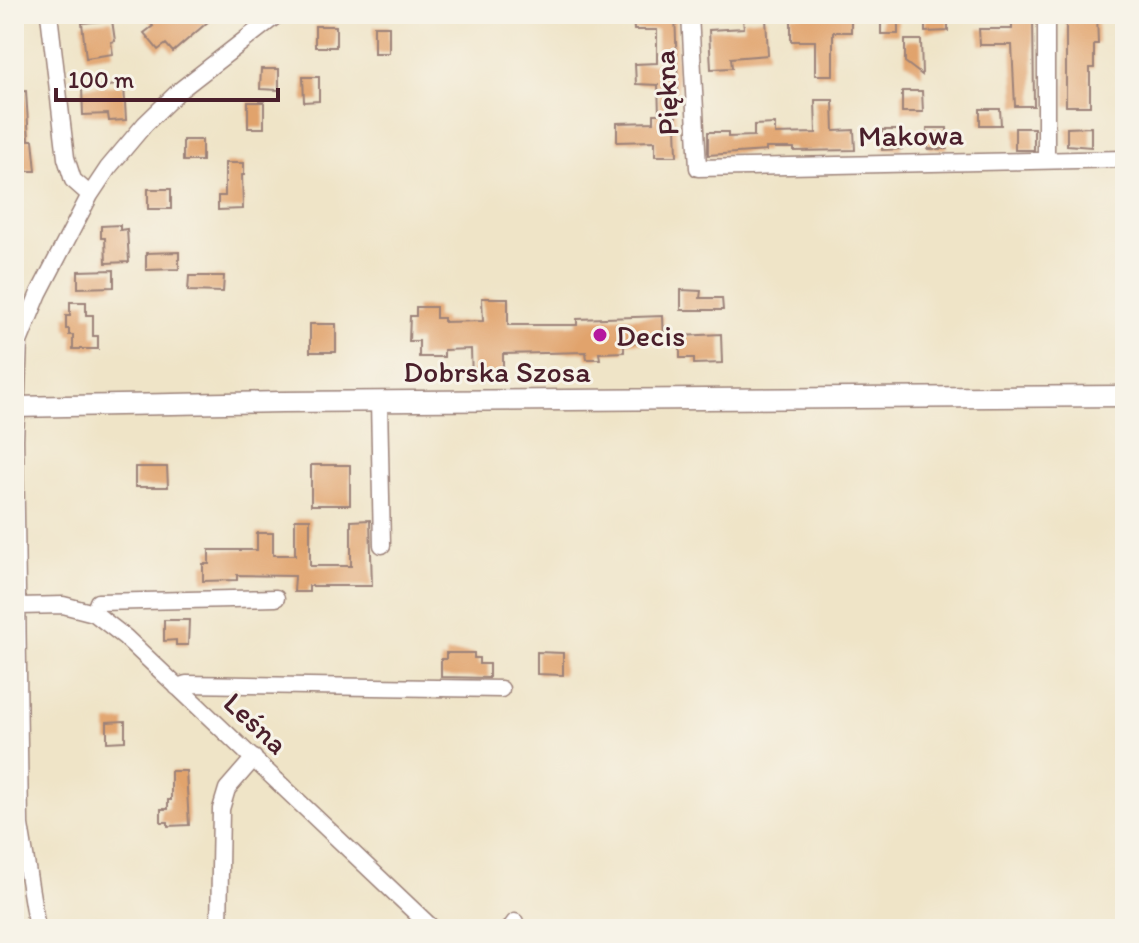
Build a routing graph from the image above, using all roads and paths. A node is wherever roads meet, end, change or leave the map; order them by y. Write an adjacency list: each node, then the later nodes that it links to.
1 (49, 14): 8 (street)
2 (278, 14): 8 (street)
3 (690, 14): 7 (street, Piękna)
4 (1046, 14): 5 (street)
5 (1046, 159): 6 (street, Makowa); 7 (street, Makowa)
6 (1125, 159)
7 (698, 168)
8 (90, 195): 11 (street)
9 (1125, 396): 10 (main road, Dobrska Szosa)
10 (379, 402): 11 (main road, Dobrska Szosa); 12 (street)
11 (15, 407): 13 (street)
12 (382, 545)
13 (16, 558): 15 (street)
14 (276, 598): 16 (street)
15 (19, 606): 16 (street, Leśna); 20 (street)
16 (94, 613): 17 (street, Leśna)
17 (177, 687): 18 (street); 19 (street, Leśna)
18 (501, 689)
19 (254, 758): 21 (street); 22 (street, Leśna)
20 (37, 929)
21 (219, 929)
22 (433, 929)

